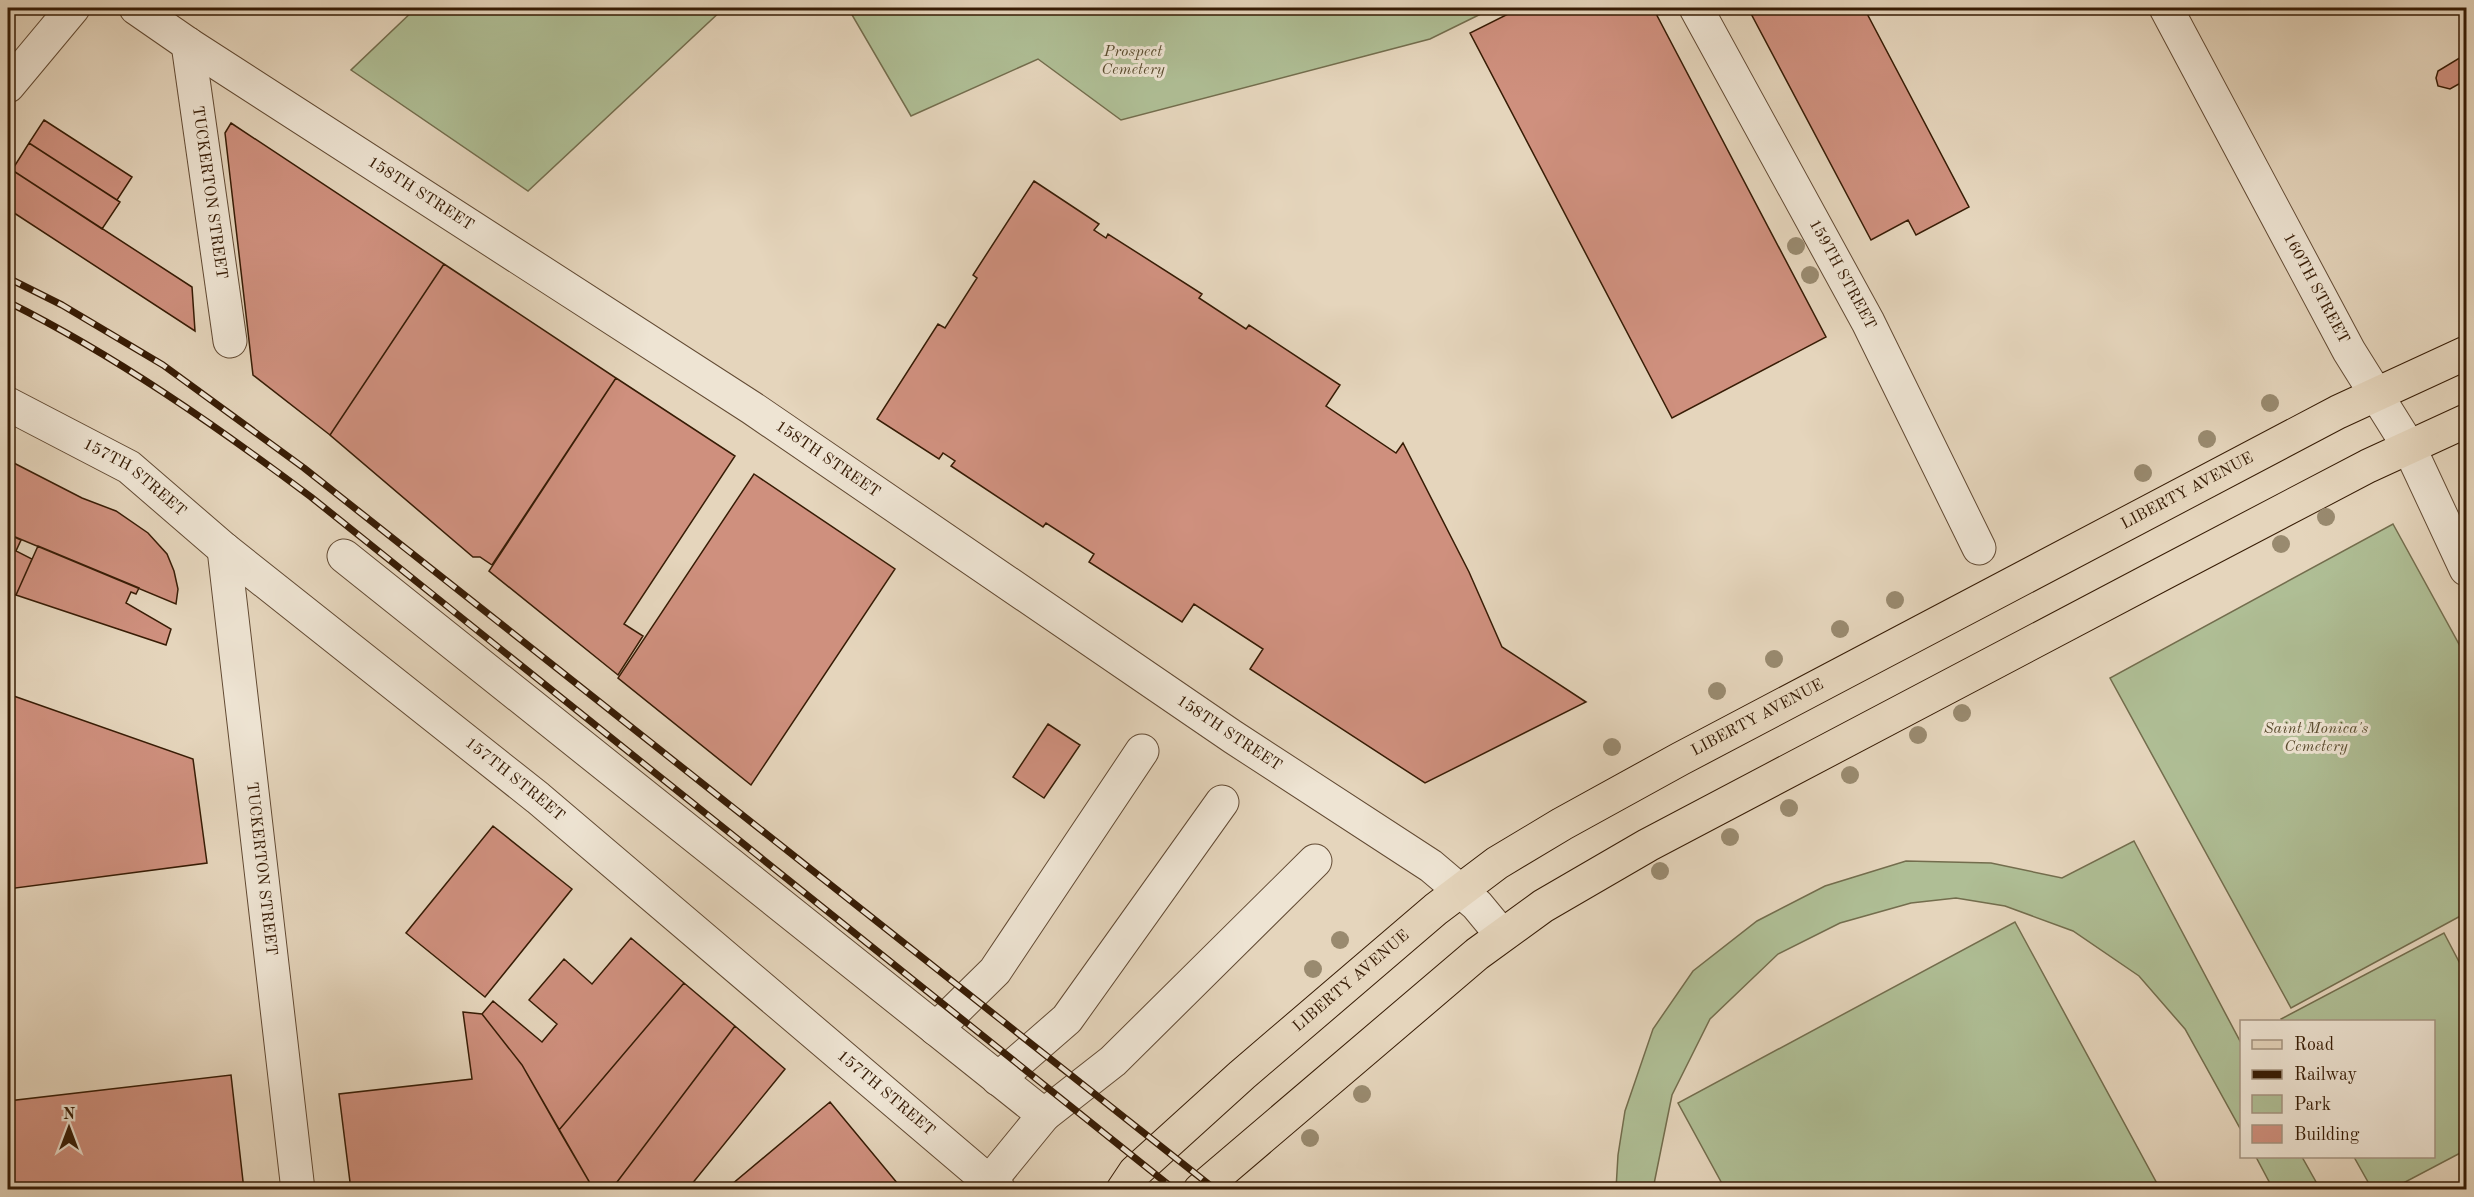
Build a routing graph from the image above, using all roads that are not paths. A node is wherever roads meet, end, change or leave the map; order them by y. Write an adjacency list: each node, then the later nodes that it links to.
1 (73, 8): 6 (street)
2 (136, 8): 5 (street, 158TH STREET)
3 (1696, 8): 13 (street, 159TH STREET)
4 (2166, 8): 9 (street, 160TH STREET)
5 (188, 44): 7 (street, TUCKERTON STREET); 20 (street, 158TH STREET)
6 (8, 86)
7 (230, 342)
8 (2466, 353): 9 (main road, LIBERTY AVENUE)
9 (2375, 394): 12 (street, 160TH STREET); 20 (main road, LIBERTY AVENUE)
10 (8, 404): 14 (street, 157TH STREET)
11 (2466, 421): 12 (main road)
12 (2409, 447): 16 (street, 160TH STREET); 21 (main road)
13 (1979, 548)
14 (224, 549): 25 (street, 157TH STREET); 26 (street, TUCKERTON STREET)
15 (344, 556): 22 (street)
16 (2466, 569)
17 (1142, 751): 22 (street)
18 (1222, 802): 23 (street)
19 (1315, 861): 24 (street)
20 (1460, 890): 21 (street, 158TH STREET); 27 (main road, LIBERTY AVENUE)
21 (1501, 934): 28 (main road)
22 (936, 1029): 23 (street)
23 (998, 1078): 24 (street)
24 (1044, 1115): 25 (street)
25 (994, 1185)
26 (298, 1190)
27 (1123, 1190)
28 (1200, 1190)

